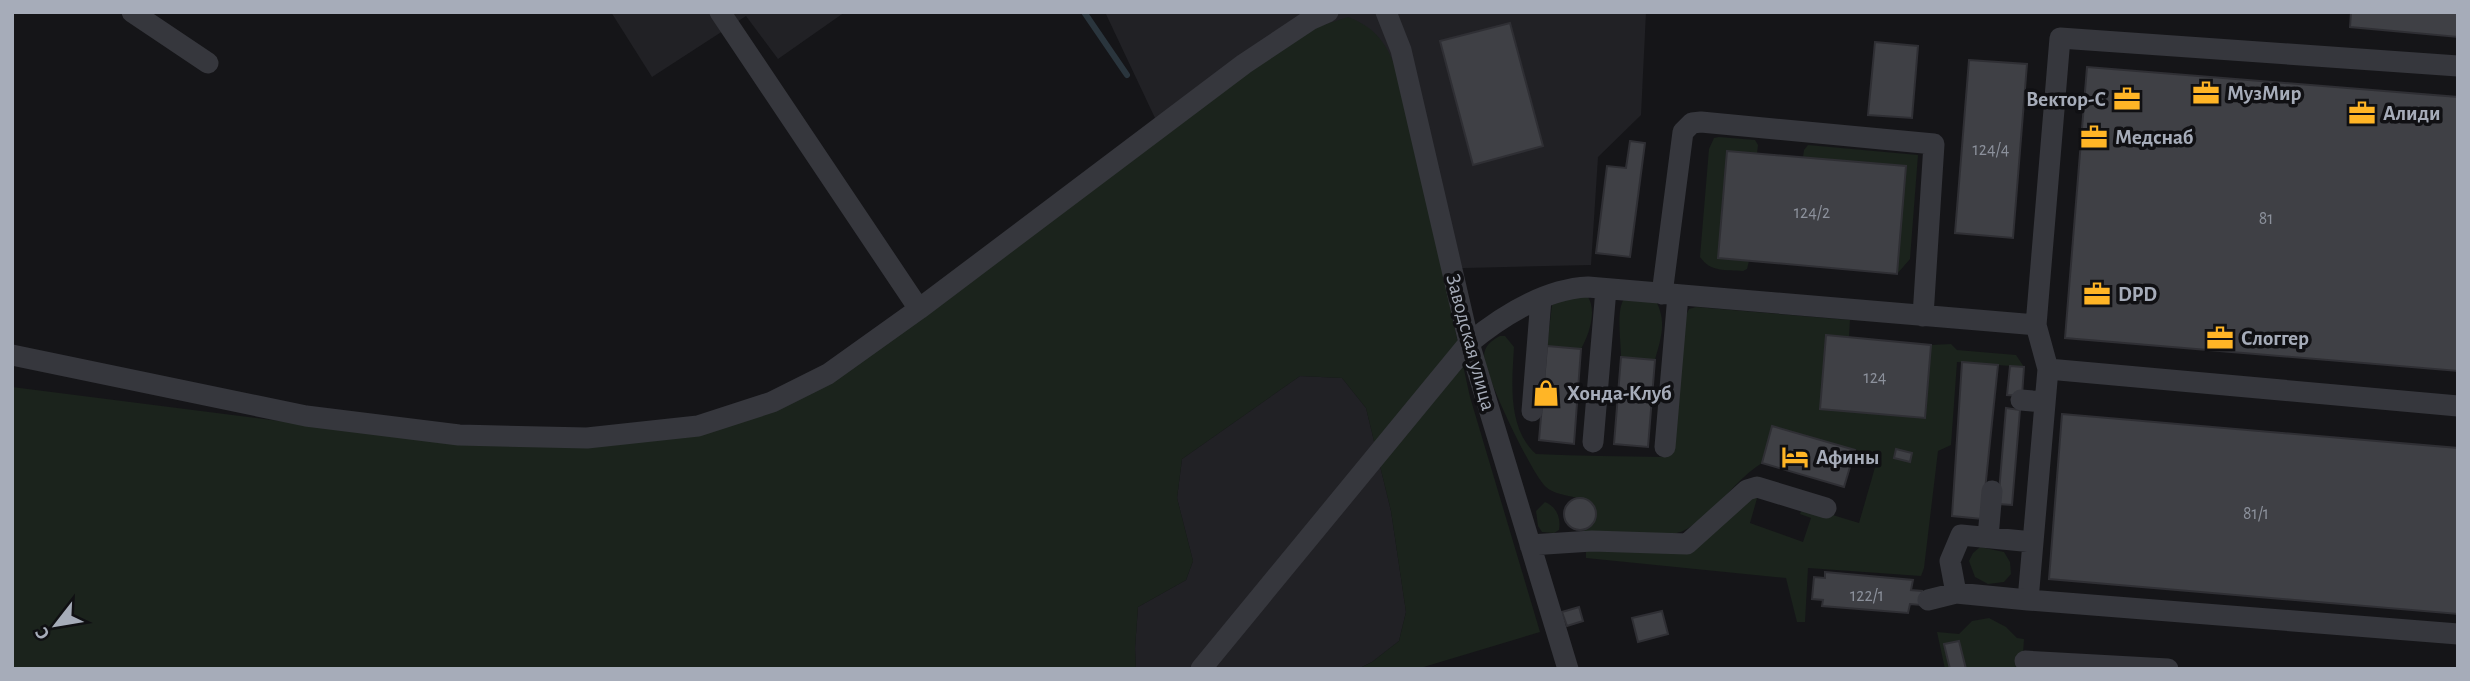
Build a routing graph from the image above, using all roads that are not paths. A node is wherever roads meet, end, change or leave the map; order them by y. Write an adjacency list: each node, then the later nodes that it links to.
1 (132, 12): 5 (street)
2 (720, 12): 10 (street)
3 (1328, 12): 10 (street)
4 (1386, 12): 13 (street, Заводская улица)
5 (208, 63)
6 (2458, 66): 12 (street)
7 (1606, 289): 8 (street); 9 (street); 20 (street)
8 (1670, 294): 11 (street); 11 (street); 21 (street)
9 (1541, 299): 13 (street); 19 (street)
10 (919, 309): 14 (street)
11 (1923, 316): 12 (street)
12 (2036, 325): 15 (street)
13 (1469, 342): 26 (street, Заводская улица); 32 (street)
14 (12, 355)
15 (2048, 369): 17 (street); 18 (street)
16 (2021, 400): 17 (street)
17 (2043, 402): 25 (street)
18 (2458, 406)
19 (1532, 411)
20 (1593, 442)
21 (1665, 447)
22 (1992, 491): 24 (street)
23 (1826, 508): 26 (street)
24 (1988, 537): 25 (street); 27 (street)
25 (2033, 542): 29 (street)
26 (1530, 545): 33 (street, Заводская улица)
27 (1956, 593): 28 (street); 29 (street)
28 (1928, 600)
29 (2028, 600): 30 (street)
30 (2458, 634)
31 (2025, 661): 34 (street)
32 (1201, 669)
33 (1568, 669)
34 (2168, 669)

